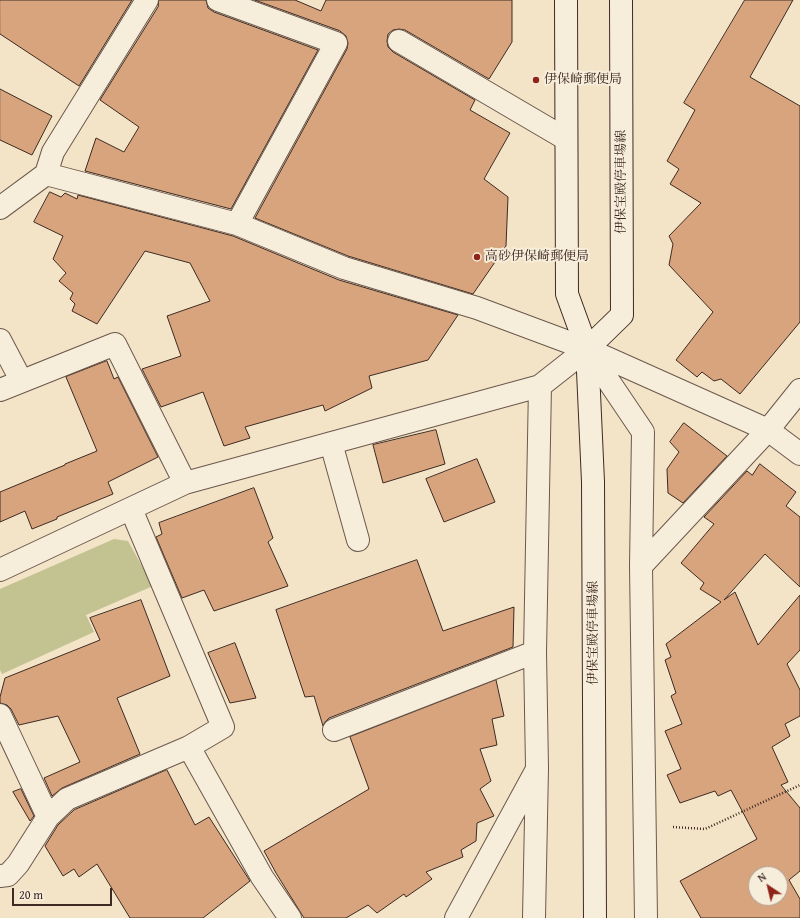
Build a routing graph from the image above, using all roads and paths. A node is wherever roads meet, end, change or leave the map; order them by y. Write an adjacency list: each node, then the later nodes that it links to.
1 (147, 0): 7 (street)
2 (218, 0): 9 (street)
3 (566, 0): 6 (street, 伊保宝殿停車場線)
4 (621, 0): 11 (street, 伊保宝殿停車場線)
5 (399, 41): 6 (street)
6 (566, 139): 11 (street, 伊保宝殿停車場線)
7 (46, 174): 8 (street); 9 (street)
8 (0, 208)
9 (237, 224): 11 (street)
10 (0, 340): 12 (street)
11 (587, 349): 13 (street); 16 (street); 22 (street); 36 (street, 伊保宝殿停車場線)
12 (21, 380): 14 (street); 19 (street)
13 (540, 386): 17 (street); 24 (street)
14 (0, 390)
15 (800, 390): 16 (street)
16 (768, 430): 18 (street); 22 (street)
17 (331, 443): 19 (street); 21 (street)
18 (800, 454)
19 (185, 483): 20 (street)
20 (131, 508): 23 (street); 27 (street)
21 (358, 540)
22 (641, 566): 31 (street)
23 (0, 570)
24 (535, 652): 26 (street); 28 (street)
25 (0, 715): 30 (street)
26 (334, 730)
27 (189, 747): 30 (street); 33 (street)
28 (537, 768): 34 (street); 35 (street)
29 (800, 785): 31 (path)
30 (48, 817): 32 (street)
31 (645, 826): 37 (street)
32 (0, 876)
33 (290, 918)
34 (456, 918)
35 (534, 918)
36 (595, 918)
37 (646, 918)

